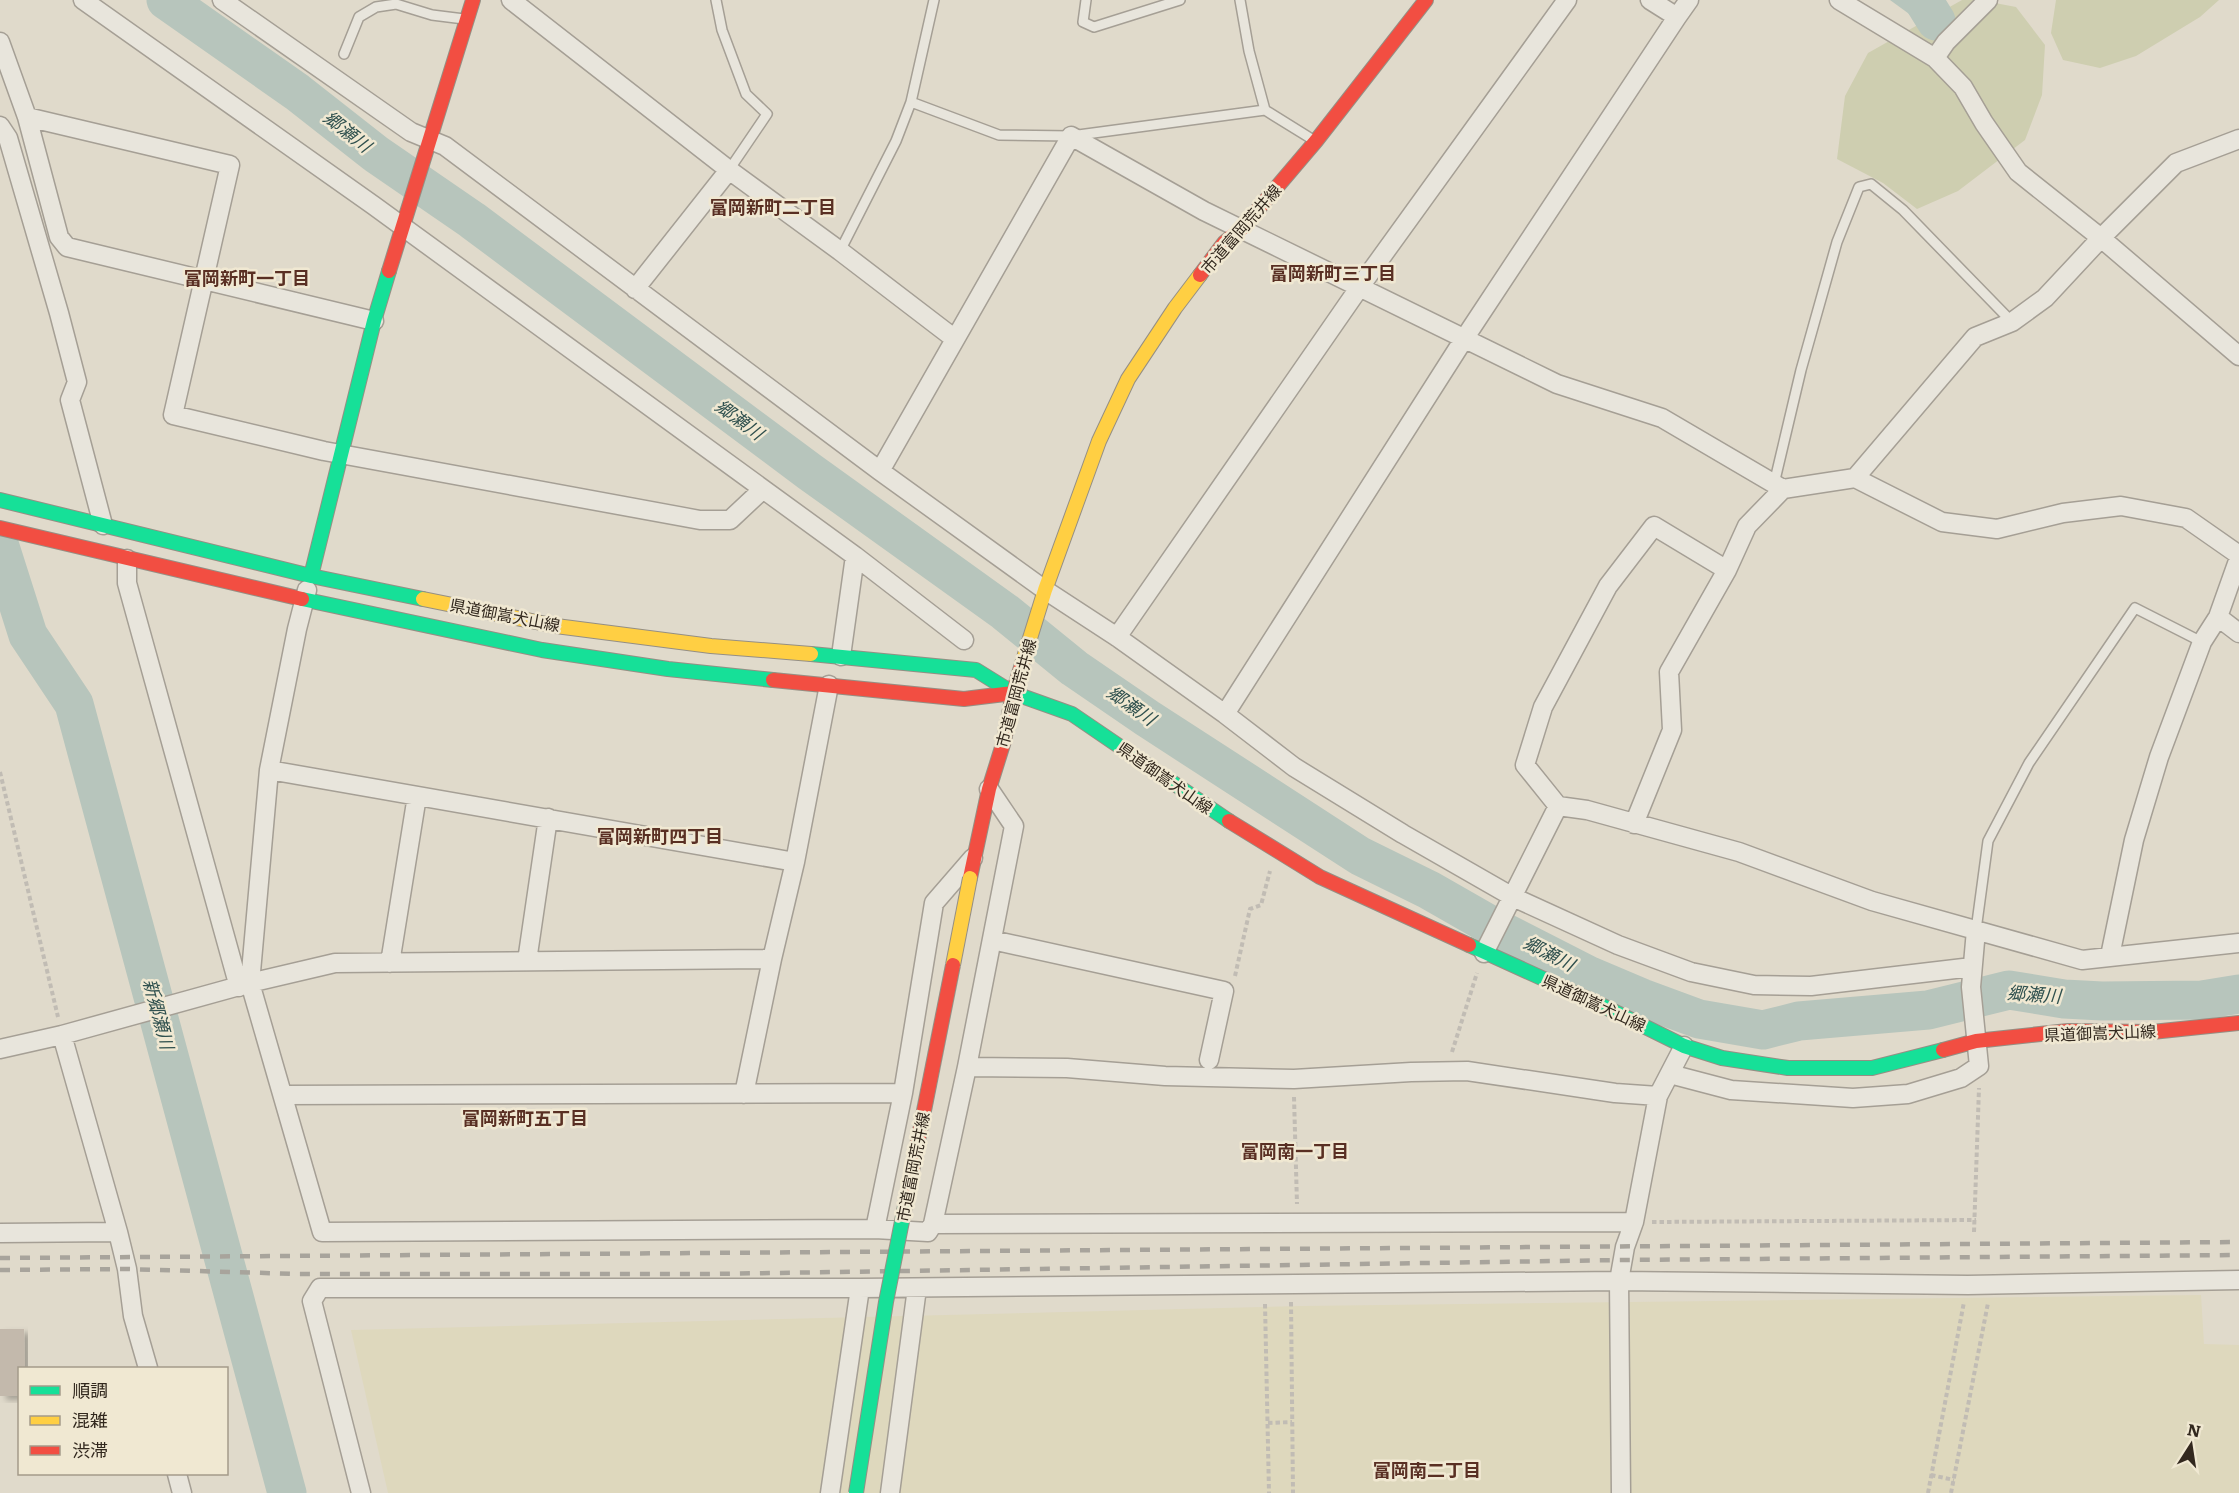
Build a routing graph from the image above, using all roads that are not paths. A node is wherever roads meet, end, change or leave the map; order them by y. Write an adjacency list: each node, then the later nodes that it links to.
1 (83, 0): 30 (street)
2 (222, 0): 26 (street)
3 (473, 0): 17 (main road)
4 (512, 0): 29 (street)
5 (716, 0): 29 (lane)
6 (934, 0): 21 (lane)
7 (1086, 0): 8 (lane)
8 (1180, 0)
9 (1240, 0): 22 (lane)
10 (1426, 0): 28 (main road, 市道富岡荒井線)
11 (1567, 0): 35 (street)
12 (1650, 0): 16 (street)
13 (1689, 0): 16 (street)
14 (1839, 0): 20 (street)
15 (1988, 0): 20 (street)
16 (1677, 17): 40 (street)
17 (466, 20): 19 (lane); 26 (main road)
18 (0, 42): 23 (street)
19 (344, 54)
20 (1935, 57): 32 (street)
21 (911, 102): 25 (lane); 33 (lane)
22 (1265, 110): 25 (lane); 28 (lane)
23 (27, 117): 34 (street); 34 (street)
24 (0, 126): 48 (street)
25 (1071, 136): 31 (street); 39 (street)
26 (430, 138): 30 (main road); 36 (street)
27 (2239, 139): 32 (street)
28 (1316, 141): 31 (main road, 市道富岡荒井線)
29 (729, 170): 33 (street); 36 (street)
30 (402, 226): 37 (main road); 46 (street)
31 (1242, 228): 35 (street); 55 (main road, 市道富岡荒井線)
32 (2101, 238): 38 (street); 41 (street)
33 (840, 251): 39 (street)
34 (203, 280): 37 (street); 42 (street)
35 (1359, 288): 40 (street); 59 (street)
36 (635, 289): 43 (street)
37 (374, 321): 42 (main road)
38 (2012, 322): 44 (street); 45 (lane)
39 (955, 339): 43 (street)
40 (1464, 339): 45 (street); 65 (street)
41 (2239, 357)
42 (340, 454): 46 (street); 54 (main road)
43 (880, 471): 55 (street)
44 (1855, 478): 45 (street); 51 (street)
45 (1778, 486): 53 (street)
46 (762, 489): 50 (street)
47 (0, 500): 48 (main road, 県道御嵩犬山線)
48 (96, 523): 54 (main road, 県道御嵩犬山線)
49 (0, 528): 52 (main road, 県道御嵩犬山線)
50 (855, 556): 60 (street); 62 (street)
51 (2239, 556): 57 (street)
52 (127, 559): 56 (main road, 県道御嵩犬山線); 84 (street)
53 (1727, 570): 69 (street); 71 (street)
54 (311, 576): 56 (street); 62 (main road, 県道御嵩犬山線)
55 (1045, 590): 59 (street); 64 (main road, 市道富岡荒井線)
56 (305, 600): 63 (main road, 県道御嵩犬山線); 66 (street)
57 (2218, 617): 58 (street); 61 (street)
58 (2239, 633)
59 (1117, 637): 65 (street)
60 (964, 640)
61 (2202, 642): 75 (lane); 79 (street)
62 (841, 656): 64 (main road, 県道御嵩犬山線)
63 (829, 685): 64 (main road, 県道御嵩犬山線); 73 (street)
64 (1013, 693): 67 (main road, 市道富岡荒井線); 78 (main road, 県道御嵩犬山線)
65 (1225, 714): 74 (street)
66 (269, 770): 68 (street); 84 (street)
67 (990, 789): 72 (main road, 市道富岡荒井線); 76 (street)
68 (417, 796): 70 (street); 82 (street)
69 (1558, 806): 71 (street); 74 (street)
70 (548, 819): 73 (street); 81 (street)
71 (1634, 824): 75 (street)
72 (975, 855): 93 (street); 111 (main road, 市道富岡荒井線, bridge)
73 (795, 862): 80 (street)
74 (1513, 897): 78 (street); 83 (street)
75 (1976, 930): 79 (street); 83 (street)
76 (992, 940): 90 (street); 91 (street)
77 (2239, 943): 79 (street)
78 (1484, 953): 88 (main road, 県道御嵩犬山線)
79 (2110, 956)
80 (772, 959): 81 (street); 94 (street)
81 (527, 962): 82 (street)
82 (390, 963): 84 (street)
83 (1972, 967): 87 (street)
84 (245, 985): 86 (street); 95 (street)
85 (2239, 1023): 87 (main road, 県道御嵩犬山線)
86 (62, 1035): 89 (street); 100 (street)
87 (1976, 1041): 88 (main road, 県道御嵩犬山線); 92 (street)
88 (1684, 1046): 92 (street)
89 (0, 1049)
90 (1209, 1060)
91 (967, 1067): 96 (street); 98 (street)
92 (1670, 1074): 96 (street)
93 (903, 1093): 94 (street); 99 (street)
94 (744, 1094): 95 (street)
95 (284, 1095): 99 (street)
96 (1658, 1096): 97 (street)
97 (1634, 1222): 98 (street); 103 (street)
98 (933, 1224): 99 (street)
99 (875, 1229)
100 (118, 1232): 101 (street); 106 (street)
101 (0, 1233)
102 (2239, 1280): 103 (street)
103 (1619, 1281): 105 (street); 113 (street)
104 (860, 1288): 105 (street); 109 (street); 110 (street)
105 (917, 1288): 112 (street)
106 (148, 1367)
107 (178, 1475): 108 (street)
108 (182, 1493)
109 (361, 1493)
110 (830, 1493)
111 (856, 1493)
112 (890, 1493)
113 (1621, 1493)

